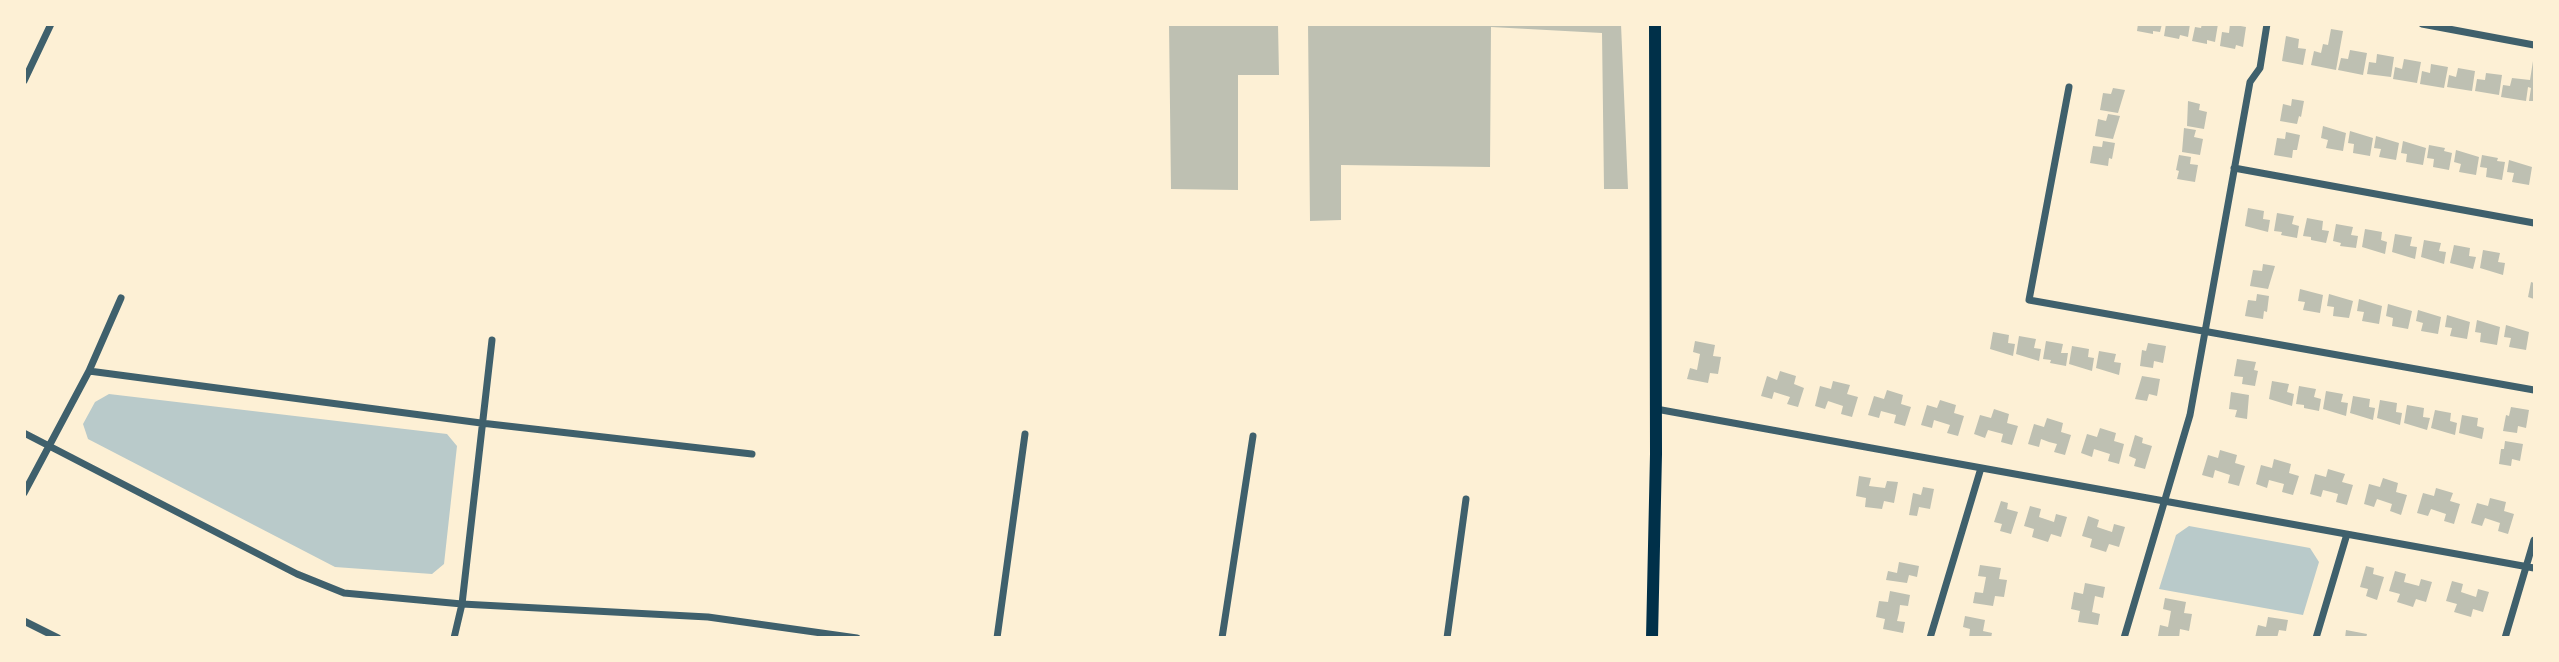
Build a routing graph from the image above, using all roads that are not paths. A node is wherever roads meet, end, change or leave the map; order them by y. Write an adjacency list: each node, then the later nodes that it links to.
1 (51, 24): 7 (street)
2 (1655, 24): 16 (main road)
3 (2267, 24): 9 (street)
4 (2422, 24): 5 (street)
5 (2455, 27): 6 (street)
6 (2535, 45)
7 (24, 81)
8 (2068, 87): 12 (street)
9 (2234, 169): 10 (street); 12 (street)
10 (2535, 223)
11 (121, 298): 14 (street)
12 (2205, 332): 15 (street); 26 (street)
13 (492, 340): 17 (street)
14 (89, 371): 17 (street); 21 (street)
15 (2535, 390)
16 (1656, 409): 23 (street); 40 (main road)
17 (481, 422): 22 (street); 30 (street)
18 (24, 433): 21 (street)
19 (1025, 434): 37 (street)
20 (1253, 436): 38 (street)
21 (49, 446): 24 (street); 30 (street)
22 (752, 454)
23 (1981, 468): 26 (street); 41 (street)
24 (24, 493)
25 (1466, 499): 39 (street)
26 (2165, 501): 27 (street); 42 (street)
27 (2347, 534): 29 (street); 43 (street)
28 (2535, 540): 29 (street)
29 (2531, 567): 44 (street)
30 (462, 604): 32 (street); 34 (street)
31 (24, 621): 33 (street)
32 (777, 627): 35 (street); 36 (street)
33 (58, 638)
34 (454, 638)
35 (776, 638)
36 (857, 638)
37 (997, 638)
38 (1222, 638)
39 (1447, 638)
40 (1652, 638)
41 (1930, 638)
42 (2124, 638)
43 (2315, 638)
44 (2505, 638)

